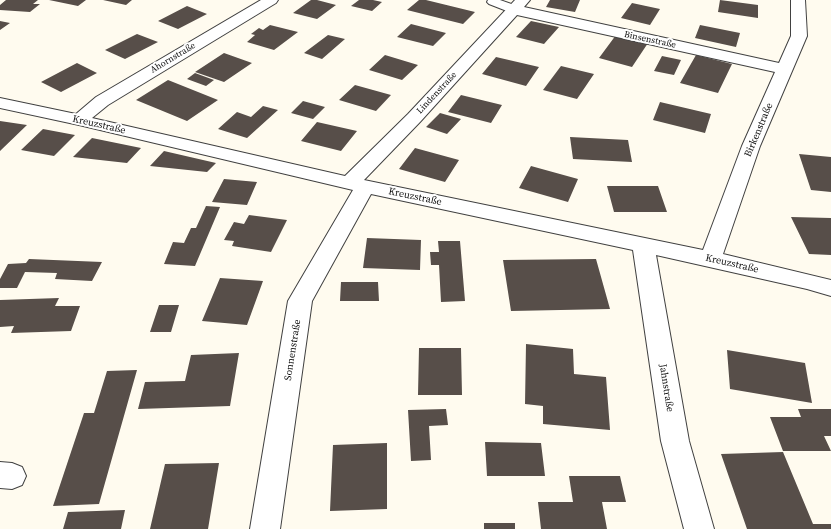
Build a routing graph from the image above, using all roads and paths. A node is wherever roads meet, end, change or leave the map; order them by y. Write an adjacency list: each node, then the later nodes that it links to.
1 (271, 0): 7 (street, Ahornstraße)
2 (494, 0): 4 (lane)
3 (798, 0): 5 (street, Birkenstraße)
4 (519, 5): 5 (street, Binsenstraße); 8 (street, Lindenstraße)
5 (784, 69): 10 (street, Birkenstraße)
6 (0, 103): 7 (street, Kreuzstraße)
7 (79, 120): 8 (street, Kreuzstraße)
8 (357, 185): 9 (street, Kreuzstraße); 12 (street, Sonnenstraße)
9 (643, 245): 10 (street, Kreuzstraße); 13 (street, Jahnstraße)
10 (710, 259): 11 (street, Kreuzstraße)
11 (831, 288)
12 (265, 529)
13 (699, 529)

